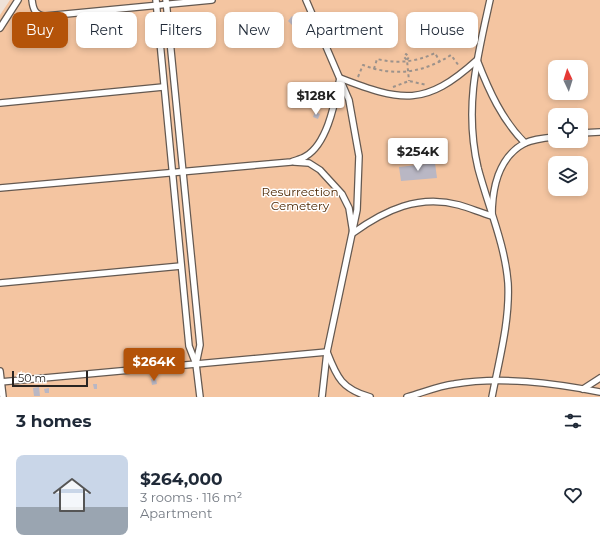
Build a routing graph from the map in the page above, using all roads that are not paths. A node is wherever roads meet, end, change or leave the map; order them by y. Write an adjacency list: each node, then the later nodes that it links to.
1 (18, 0): 8 (lane)
2 (32, 0): 7 (lane)
3 (212, 0): 6 (lane)
4 (306, 0): 10 (lane)
5 (490, 0): 9 (lane)
6 (166, 2): 7 (lane); 18 (lane)
7 (156, 3): 11 (lane)
8 (0, 28)
9 (477, 60): 10 (lane); 16 (lane); 21 (lane)
10 (340, 78): 17 (lane); 22 (lane)
11 (164, 87): 12 (lane); 19 (lane)
12 (0, 103)
13 (600, 132): 14 (lane)
14 (588, 133)
15 (548, 138): 16 (lane)
16 (525, 143): 21 (lane)
17 (291, 162): 18 (lane); 22 (lane)
18 (182, 170): 19 (lane); 26 (lane)
19 (171, 172): 20 (lane); 23 (lane)
20 (0, 188)
21 (492, 216): 22 (lane); 29 (lane)
22 (353, 234): 25 (lane)
23 (181, 266): 24 (lane); 26 (lane)
24 (0, 284)
25 (327, 352): 26 (lane); 35 (lane); 36 (lane)
26 (196, 364): 30 (lane); 34 (lane)
27 (0, 371): 30 (lane)
28 (600, 378): 31 (lane)
29 (495, 381): 31 (lane); 37 (lane); 38 (lane)
30 (0, 382): 33 (lane)
31 (583, 389): 32 (lane)
32 (600, 392)
33 (2, 397)
34 (200, 397)
35 (322, 397)
36 (370, 397)
37 (407, 397)
38 (492, 397)

